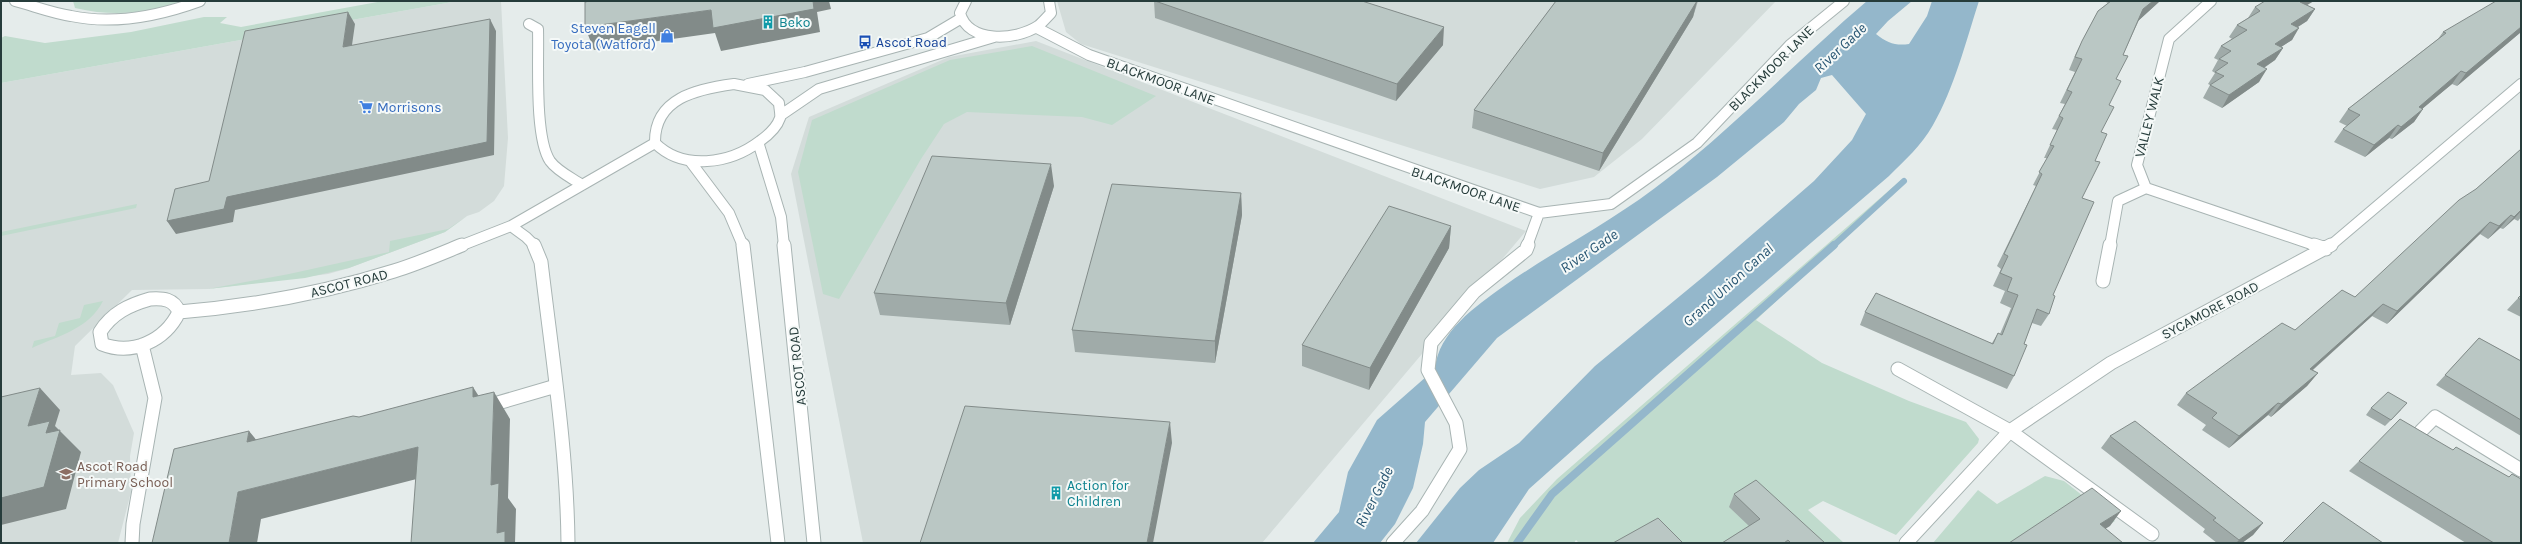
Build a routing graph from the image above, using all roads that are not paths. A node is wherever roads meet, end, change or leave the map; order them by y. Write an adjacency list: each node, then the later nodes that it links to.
1 (14, 1): 8 (street)
2 (44, 1): 8 (street)
3 (200, 1): 8 (street)
4 (966, 1): 9 (street)
5 (1050, 1): 11 (street)
6 (1844, 1): 21 (street, BLACKMOOR LANE)
7 (2211, 1): 20 (street, VALLEY WALK)
8 (34, 5)
9 (960, 19): 12 (street); 14 (street)
10 (530, 24): 19 (street)
11 (1037, 28): 12 (street); 21 (street, BLACKMOOR LANE)
12 (994, 37): 15 (street)
13 (2521, 84): 23 (street, SYCAMORE ROAD)
14 (747, 85): 15 (street); 16 (street)
15 (781, 115): 17 (street)
16 (655, 144): 18 (street); 19 (street, ASCOT ROAD)
17 (759, 145): 18 (street); 37 (street, ASCOT ROAD)
18 (690, 161): 36 (street)
19 (582, 185): 22 (street, ASCOT ROAD)
20 (2146, 188): 23 (street); 24 (street)
21 (1539, 213): 38 (street)
22 (511, 226): 25 (street, ASCOT ROAD); 28 (street)
23 (2326, 249): 30 (street, SYCAMORE ROAD)
24 (2103, 281)
25 (180, 312): 26 (street); 26 (street)
26 (142, 345): 34 (street)
27 (1898, 369): 30 (street)
28 (556, 386): 29 (street); 35 (street)
29 (474, 410)
30 (2010, 431): 33 (street); 39 (street, SYCAMORE ROAD)
31 (2421, 431): 32 (street)
32 (2521, 470)
33 (2152, 534)
34 (132, 543)
35 (568, 543)
36 (778, 543)
37 (814, 543)
38 (1393, 543)
39 (1906, 543)

